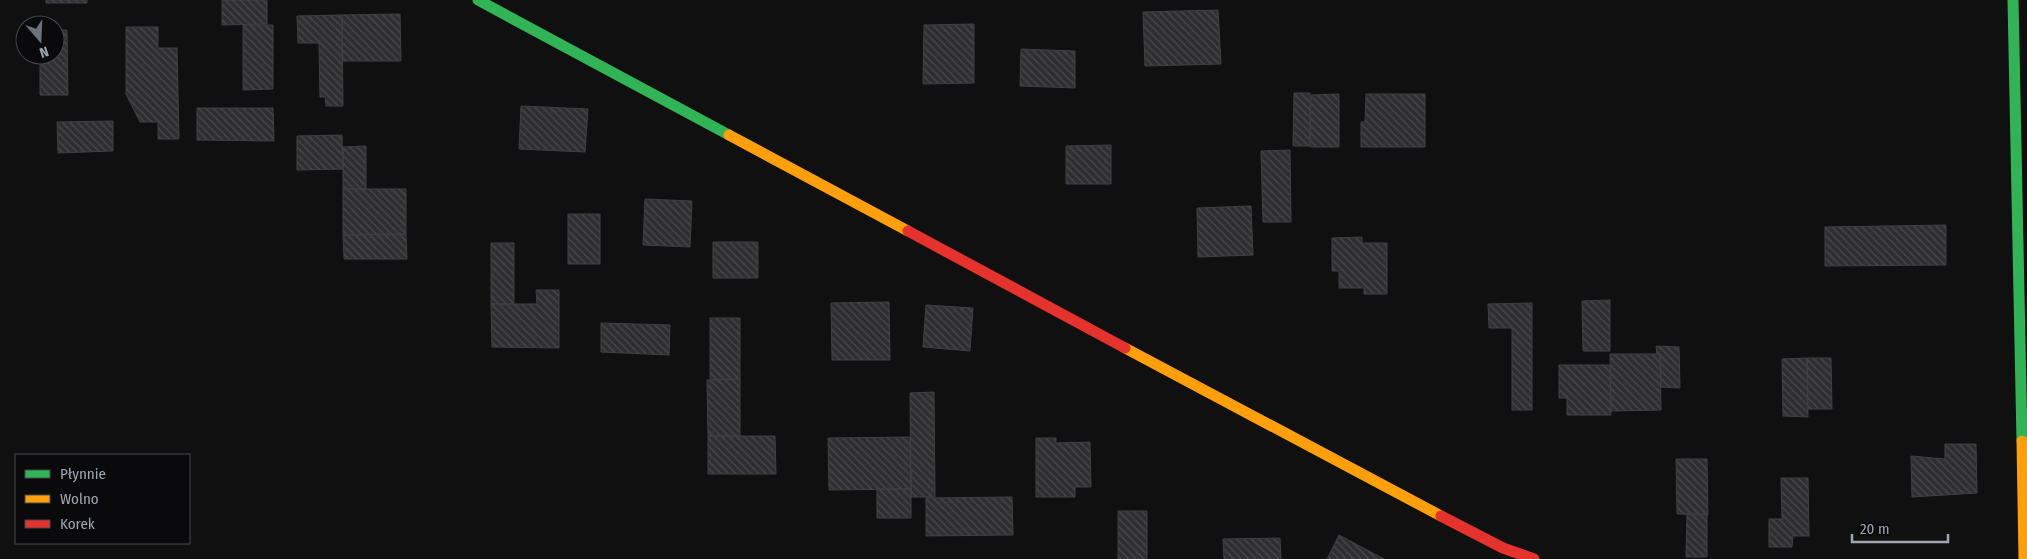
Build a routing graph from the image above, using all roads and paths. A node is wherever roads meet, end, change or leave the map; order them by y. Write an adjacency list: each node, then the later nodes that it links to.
1 (478, 0): 3 (street)
2 (2013, 0): 4 (street)
3 (1534, 559)
4 (2024, 559)

